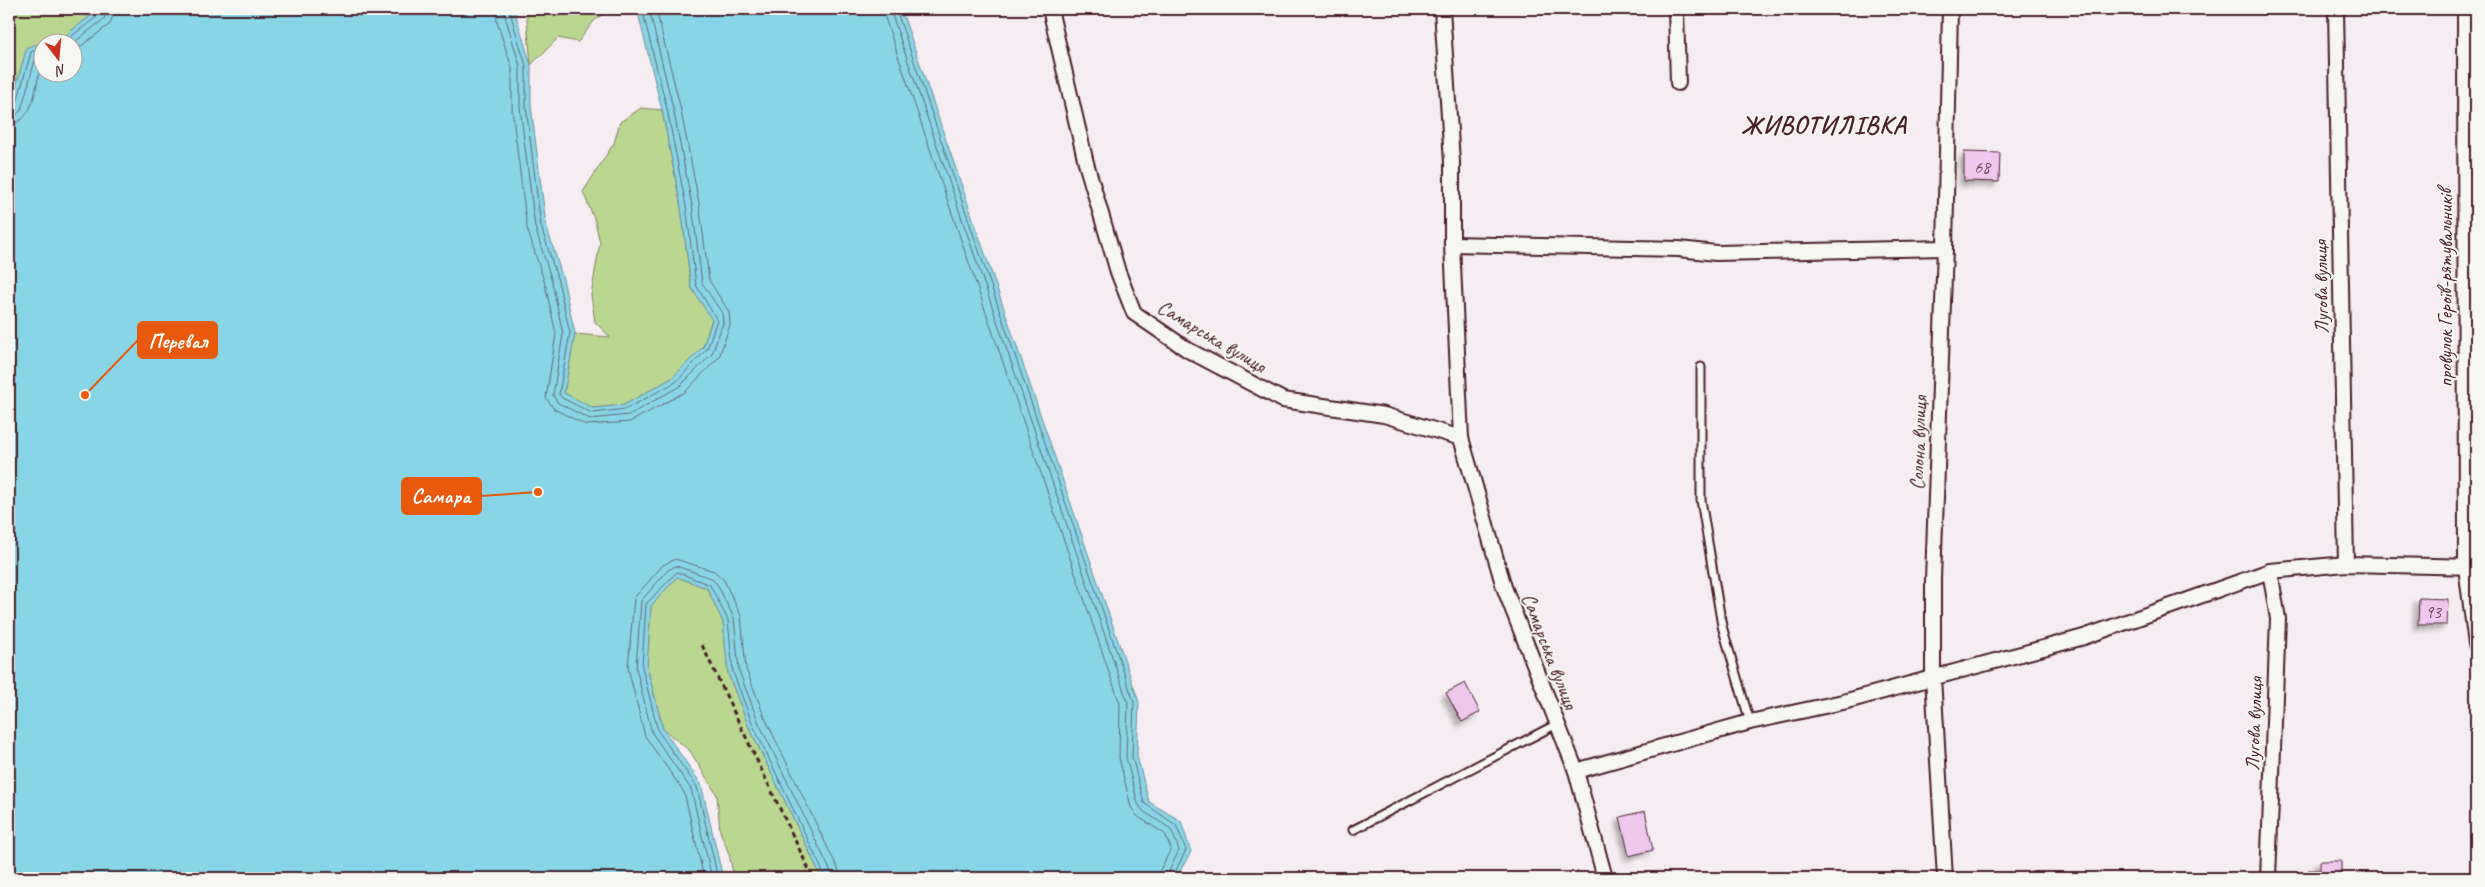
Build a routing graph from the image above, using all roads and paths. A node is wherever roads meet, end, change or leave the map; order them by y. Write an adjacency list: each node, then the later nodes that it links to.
1 (1050, 9): 11 (street, Самарська вулиця)
2 (1442, 9): 8 (street, Самарська вулиця)
3 (1676, 9): 7 (street)
4 (1950, 9): 9 (street, Солона вулиця)
5 (2336, 9): 12 (street, Лугова вулиця)
6 (2465, 9): 13 (street, провулок Героїв-рятувальників)
7 (1678, 83)
8 (1452, 244): 9 (street); 11 (street, Самарська вулиця)
9 (1945, 248): 17 (street, Солона вулиця)
10 (1701, 367): 18 (lane)
11 (1460, 438): 19 (street, Самарська вулиця)
12 (2346, 564): 13 (street); 14 (street)
13 (2471, 567): 15 (street, провулок Героїв-рятувальників)
14 (2270, 571): 17 (street); 25 (street, Лугова вулиця)
15 (2476, 644)
16 (702, 645): 22 (path)
17 (1933, 677): 18 (street); 24 (street, Солона вулиця)
18 (1750, 722): 20 (street)
19 (1557, 724): 20 (street, Самарська вулиця); 21 (lane)
20 (1576, 771): 23 (street, Самарська вулиця)
21 (1353, 830)
22 (812, 878)
23 (1605, 878)
24 (1945, 878)
25 (2268, 878)

